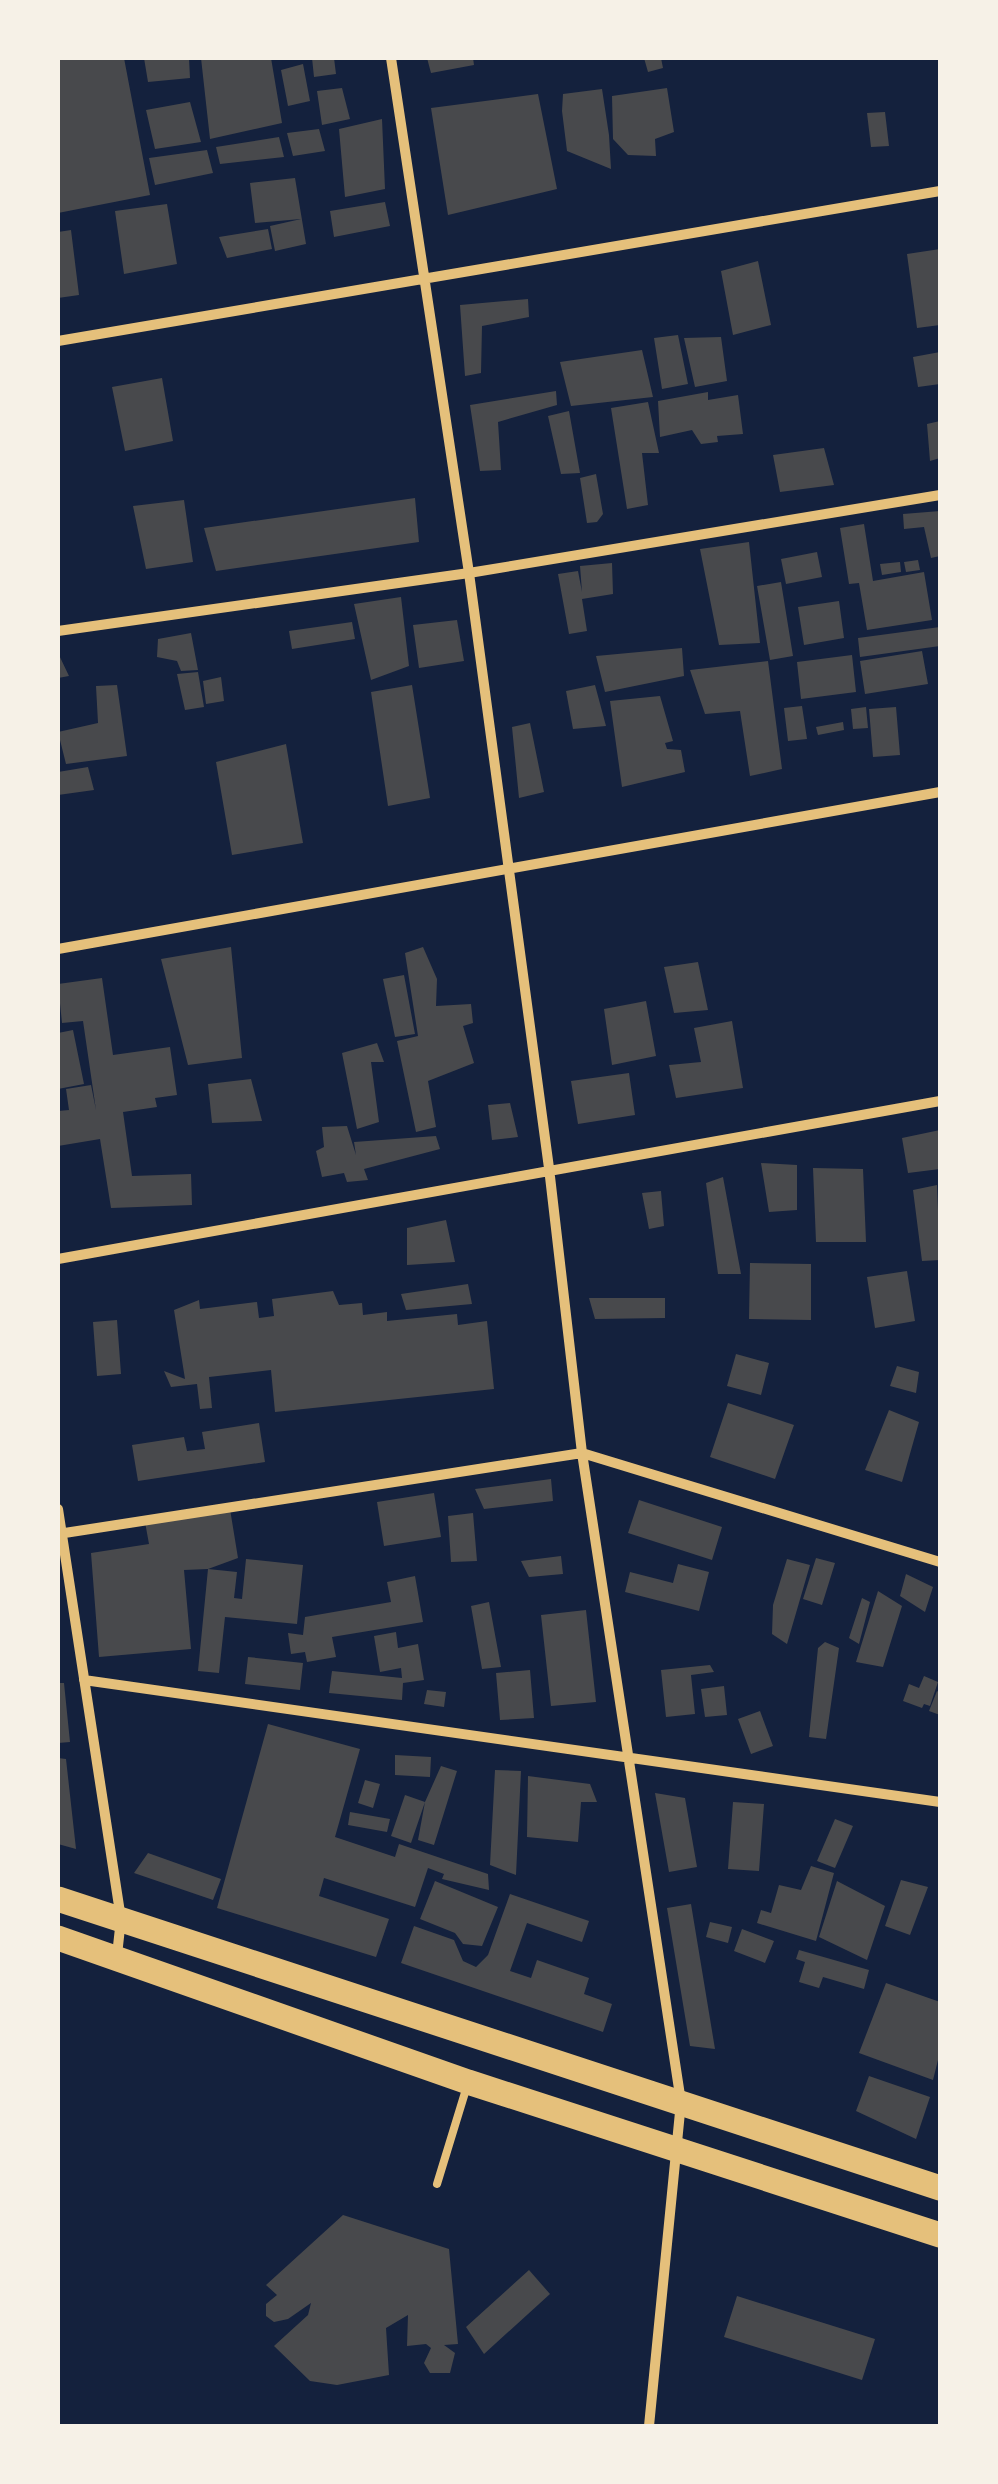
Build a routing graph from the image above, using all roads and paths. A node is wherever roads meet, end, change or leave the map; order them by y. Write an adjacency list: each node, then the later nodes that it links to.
1 (391, 58): 3 (street)
2 (940, 190): 3 (street)
3 (421, 282): 4 (street); 6 (street)
4 (58, 341)
5 (940, 495): 6 (street)
6 (469, 573): 7 (street); 9 (street)
7 (58, 630)
8 (940, 792): 9 (street)
9 (509, 869): 10 (street); 12 (street)
10 (58, 949)
11 (940, 1101): 12 (street)
12 (549, 1168): 13 (street); 14 (street)
13 (58, 1259)
14 (582, 1453): 16 (street); 17 (street); 19 (street)
15 (58, 1509): 16 (street)
16 (60, 1534): 18 (street)
17 (940, 1562)
18 (84, 1680): 19 (street); 22 (street)
19 (629, 1755): 20 (street); 26 (street)
20 (940, 1802)
21 (58, 1899): 22 (main road)
22 (121, 1919): 24 (street); 26 (main road)
23 (58, 1938): 24 (main road)
24 (117, 1956): 25 (main road)
25 (468, 2082): 27 (main road); 28 (lane)
26 (681, 2102): 27 (street); 29 (main road)
27 (678, 2150): 30 (main road); 31 (street)
28 (437, 2184)
29 (940, 2188)
30 (940, 2235)
31 (650, 2426)

